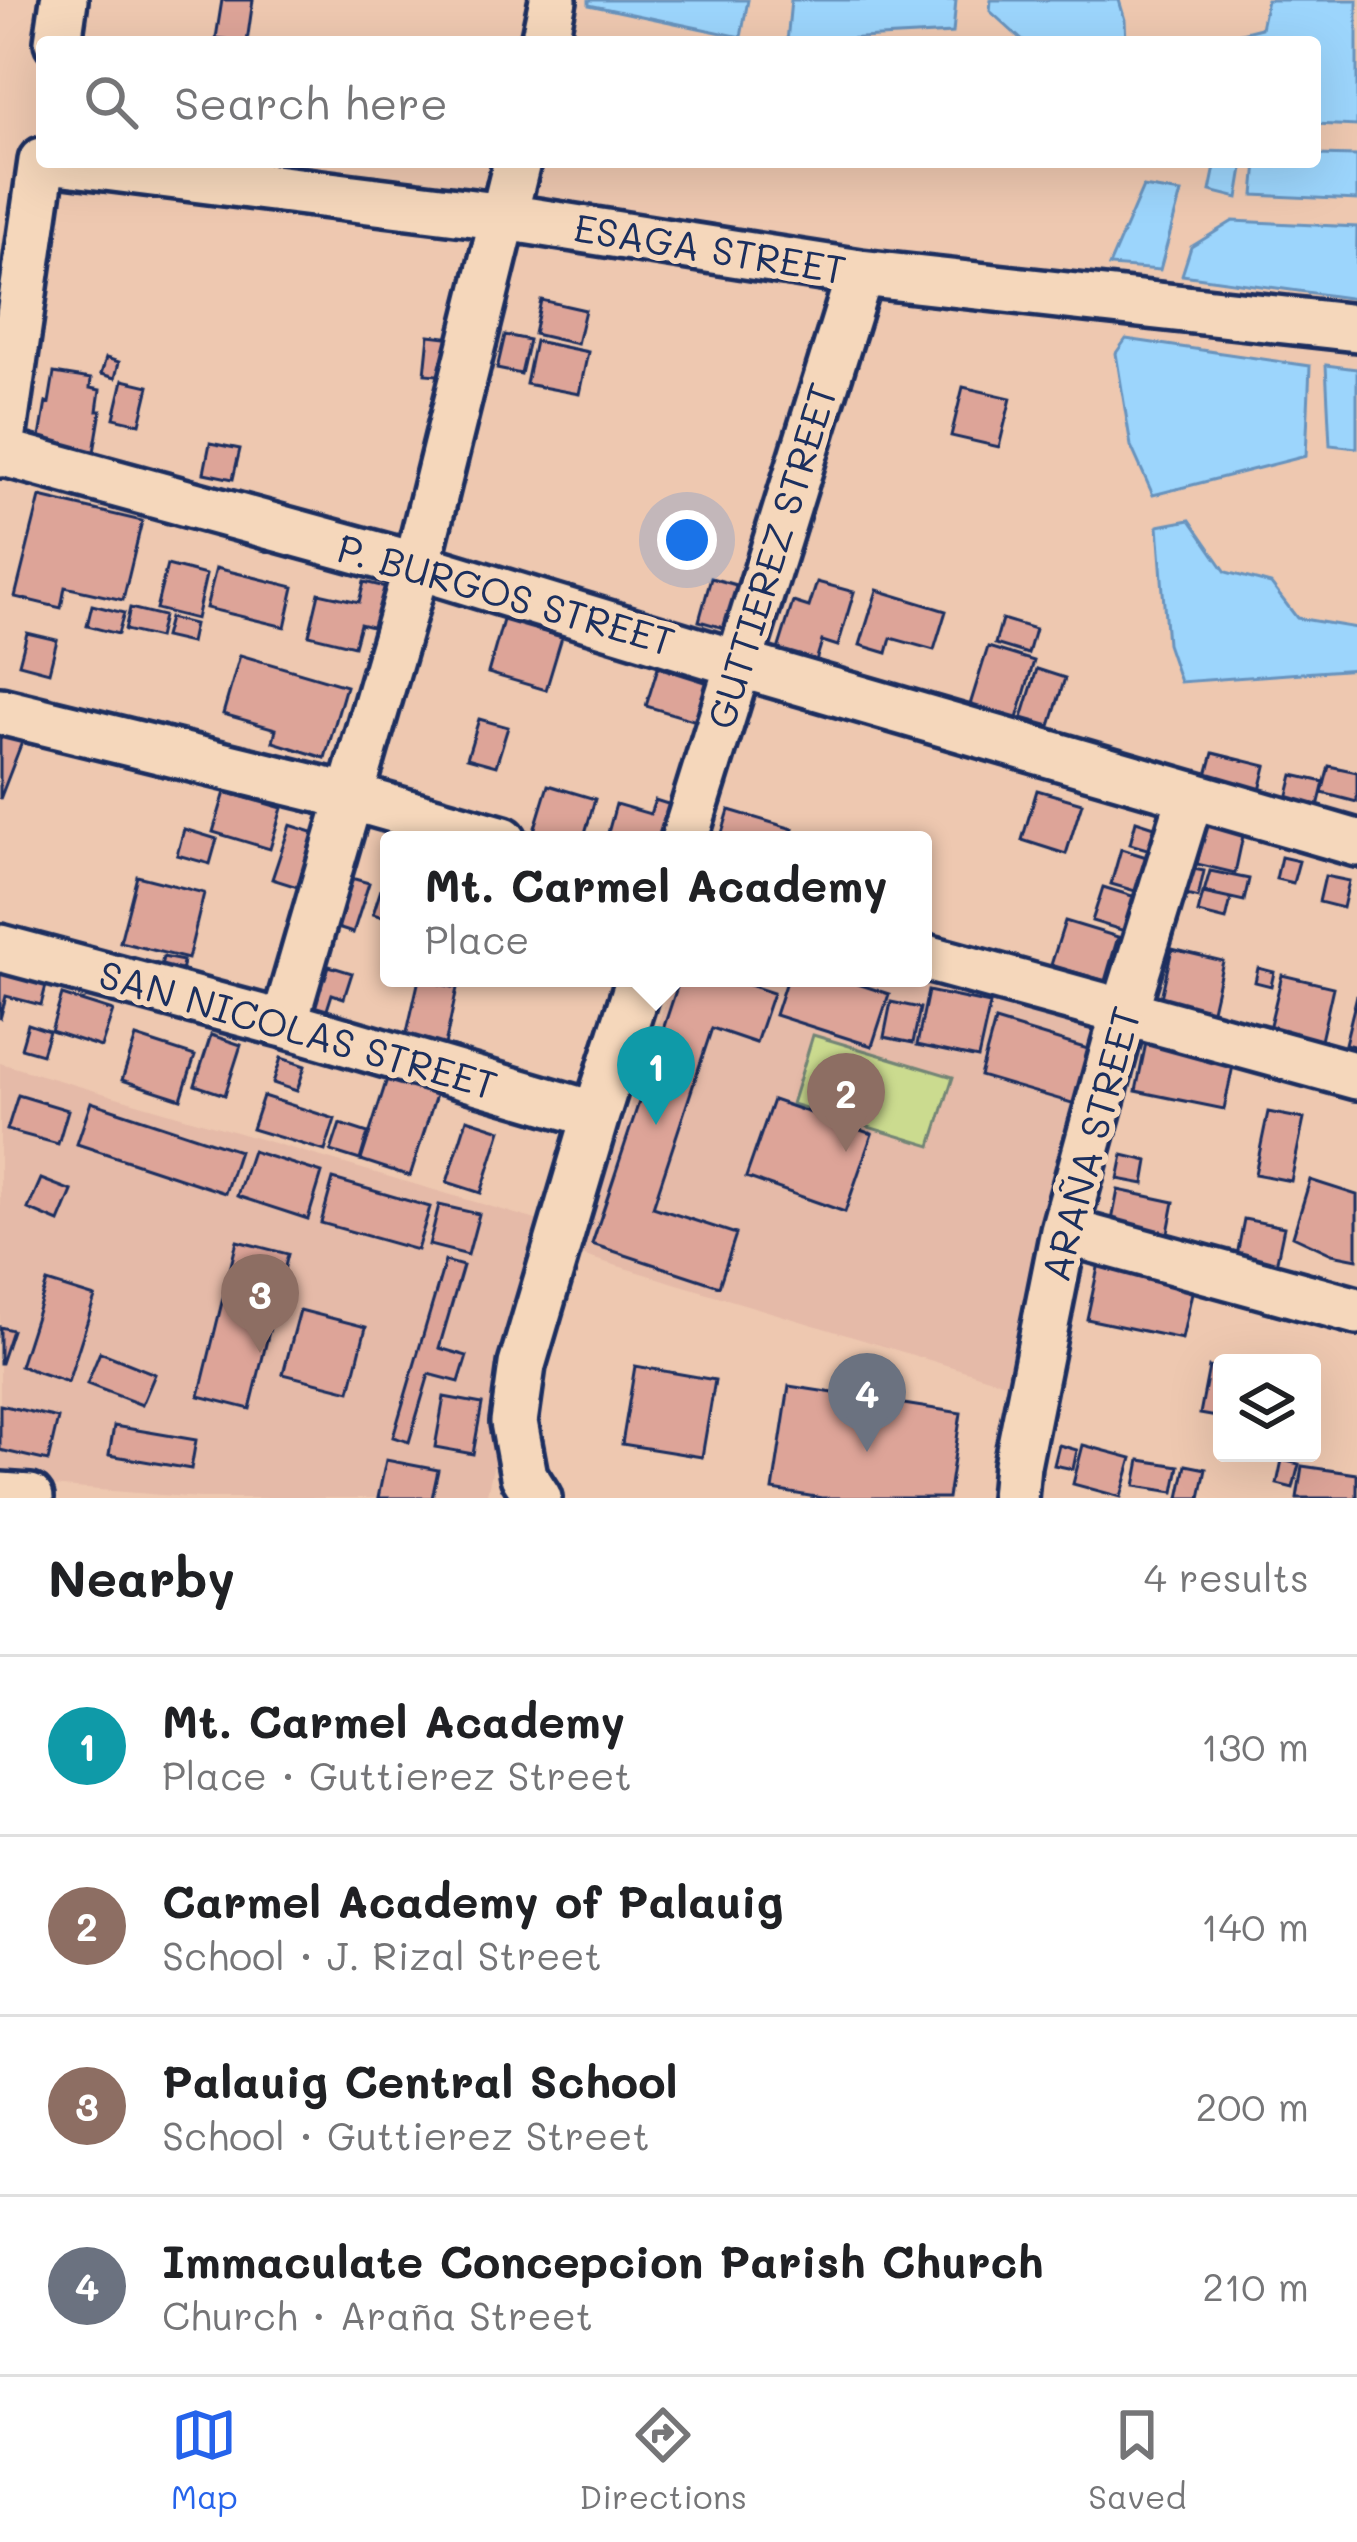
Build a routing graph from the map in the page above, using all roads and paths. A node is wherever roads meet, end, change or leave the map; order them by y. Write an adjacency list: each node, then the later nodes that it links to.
1 (64, 0): 3 (street)
2 (553, 0): 4 (street)
3 (59, 36)
4 (545, 36)
5 (0, 154): 6 (street)
6 (36, 159)
7 (41, 168): 13 (street)
8 (112, 168): 10 (street, ESAGA STREET)
9 (516, 168): 10 (street)
10 (505, 217): 11 (street, ESAGA STREET); 14 (street)
11 (860, 272): 12 (street, ESAGA STREET); 15 (street, GUTTIEREZ STREET)
12 (1357, 328)
13 (0, 452): 14 (street, P. BURGOS STREET)
14 (417, 566): 15 (street, P. BURGOS STREET); 18 (street)
15 (739, 664): 17 (street, P. BURGOS STREET); 20 (street, GUTTIEREZ STREET)
16 (0, 711): 18 (street)
17 (1191, 796): 21 (street, P. BURGOS STREET); 25 (street, ARAÑA STREET)
18 (351, 797): 19 (street); 26 (street)
19 (471, 831)
20 (687, 831)
21 (1357, 843)
22 (0, 948): 26 (street, SAN NICOLAS STREET)
23 (932, 960): 25 (street)
24 (637, 987): 28 (street)
25 (1124, 1013): 27 (street); 29 (street, ARAÑA STREET)
26 (284, 1024): 28 (street, SAN NICOLAS STREET)
27 (1357, 1076)
28 (596, 1114): 33 (street)
29 (1064, 1232): 30 (street); 34 (street, ARAÑA STREET)
30 (1357, 1311)
31 (0, 1496): 32 (street)
32 (29, 1498)
33 (538, 1498)
34 (1014, 1498)

